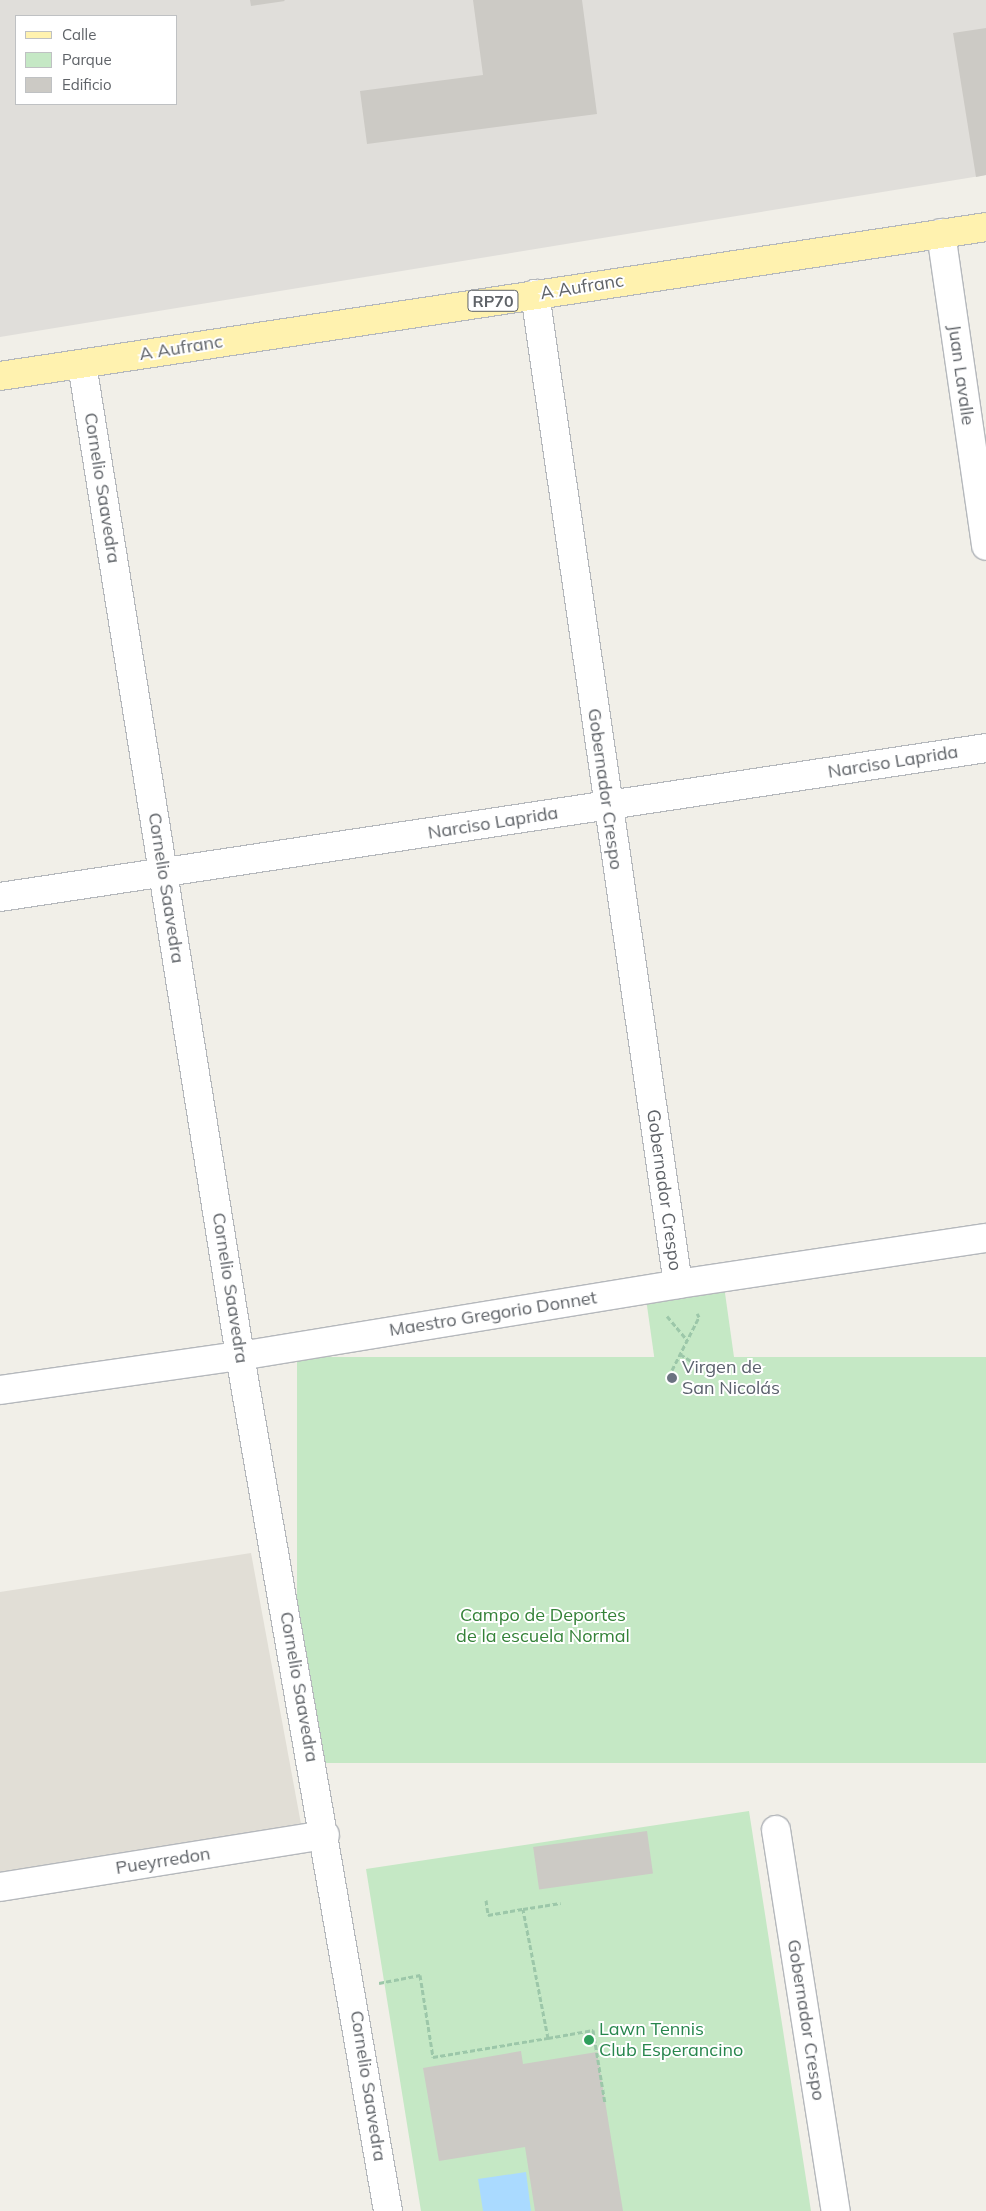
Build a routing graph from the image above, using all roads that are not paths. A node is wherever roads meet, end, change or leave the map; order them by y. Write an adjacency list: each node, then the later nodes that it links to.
1 (986, 227): 2 (main road, A Aufranc / RP70)
2 (941, 233): 3 (main road, A Aufranc / RP70); 6 (street, Juan Lavalle)
3 (535, 294): 4 (main road, A Aufranc / RP70); 8 (street, Gobernador Crespo)
4 (82, 364): 5 (main road, A Aufranc / RP70); 9 (street, Cornelio Saavedra)
5 (0, 376)
6 (986, 546)
7 (986, 748): 8 (street, Narciso Laprida)
8 (607, 805): 9 (street, Narciso Laprida); 12 (street, Gobernador Crespo)
9 (164, 872): 10 (street, Narciso Laprida); 13 (street, Cornelio Saavedra)
10 (0, 897)
11 (986, 1238): 12 (street, Maestro Gregorio Donnet)
12 (678, 1284): 13 (street, Maestro Gregorio Donnet)
13 (240, 1356): 14 (street, Maestro Gregorio Donnet); 16 (street, Cornelio Saavedra)
14 (0, 1390)
15 (776, 1830): 19 (street, Gobernador Crespo)
16 (325, 1834): 17 (street, Pueyrredon); 18 (street, Cornelio Saavedra)
17 (0, 1887)
18 (388, 2211)
19 (836, 2211)

